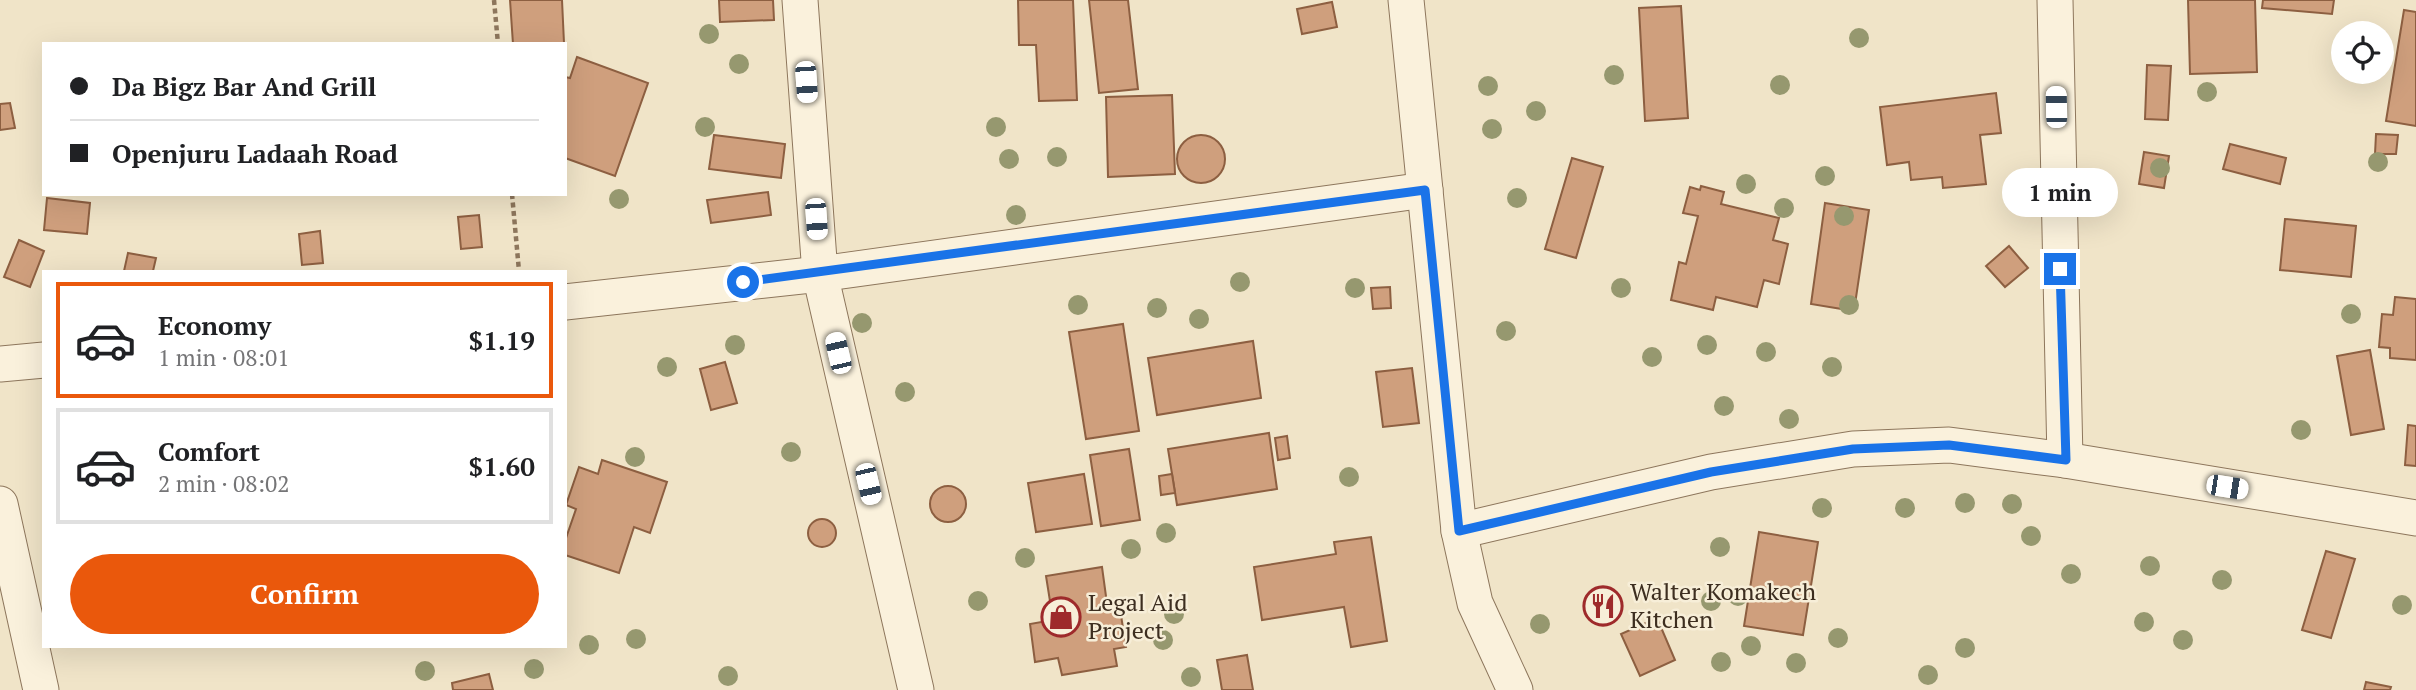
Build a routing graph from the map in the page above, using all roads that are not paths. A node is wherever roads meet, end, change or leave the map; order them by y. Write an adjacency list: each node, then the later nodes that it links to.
1 (800, 0): 5 (street)
2 (1406, 0): 4 (street)
3 (2055, 0): 9 (street)
4 (1425, 190): 5 (street); 12 (street)
5 (820, 274): 6 (street); 14 (street)
6 (567, 302)
7 (42, 360): 8 (street)
8 (0, 364)
9 (2066, 460): 11 (street); 12 (street)
10 (0, 504): 13 (street)
11 (2416, 518)
12 (1459, 531): 15 (street)
13 (41, 690)
14 (916, 690)
15 (1514, 690)

